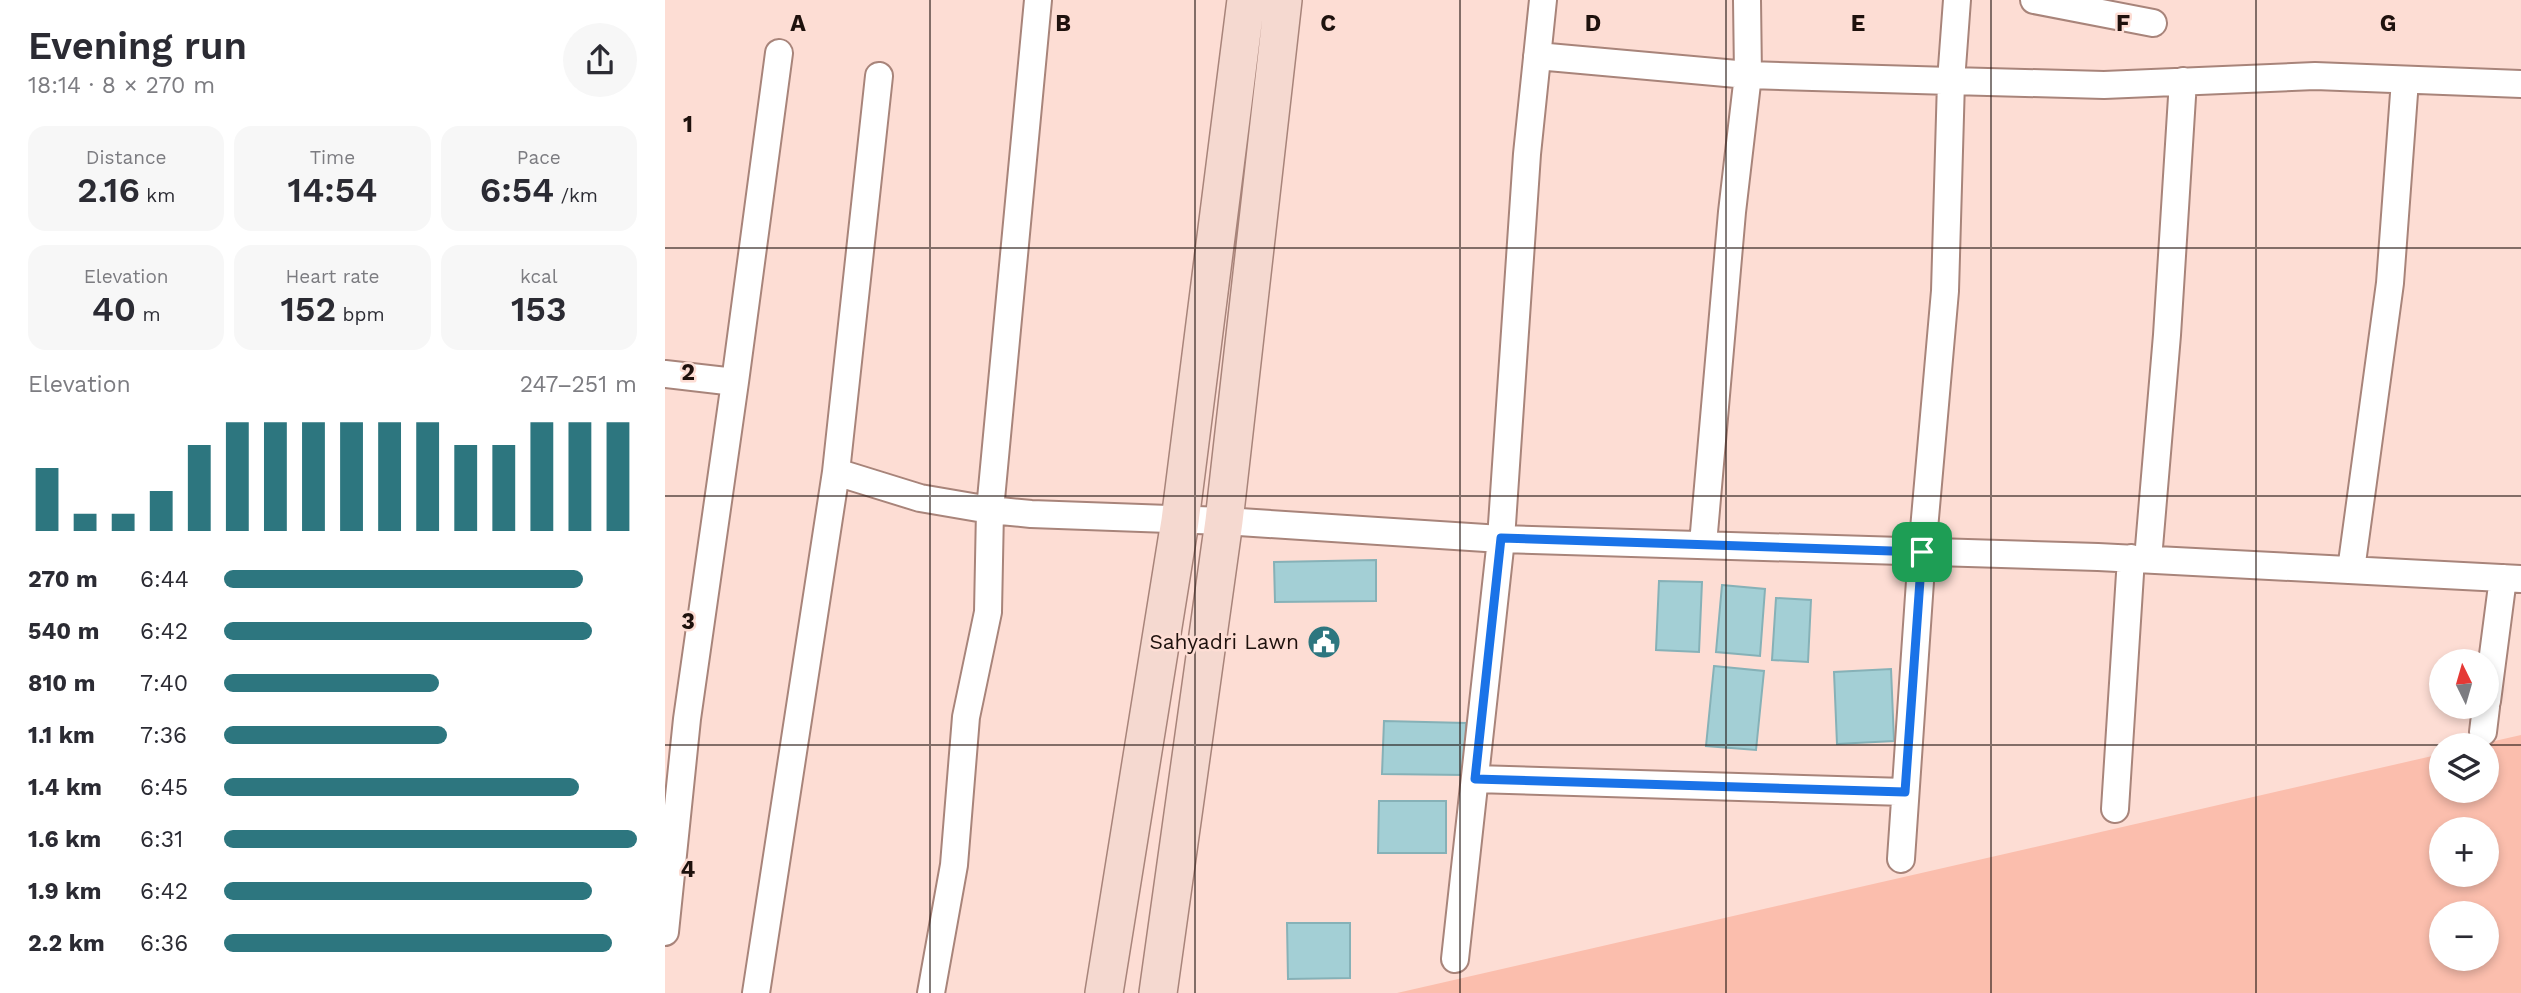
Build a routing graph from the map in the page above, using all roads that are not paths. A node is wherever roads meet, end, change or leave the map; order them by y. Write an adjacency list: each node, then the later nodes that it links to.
1 (1038, 0): 20 (street)
2 (1246, 0): 21 (street)
3 (1283, 0): 22 (street)
4 (1543, 0): 10 (street)
5 (1747, 0): 11 (street)
6 (1957, 0): 14 (street)
7 (2034, 0): 8 (street)
8 (2153, 23)
9 (779, 53): 18 (street)
10 (1537, 56): 11 (street); 23 (street)
11 (1748, 75): 14 (street); 24 (street)
12 (879, 76): 19 (street)
13 (2405, 80): 15 (street); 16 (street); 27 (street)
14 (1951, 81): 15 (street); 25 (street)
15 (2183, 81): 26 (street)
16 (2521, 84)
17 (665, 374): 18 (street)
18 (735, 382): 30 (street)
19 (837, 472): 20 (street); 37 (street)
20 (990, 510): 21 (street); 38 (street)
21 (1180, 521): 22 (street); 39 (street)
22 (1224, 521): 23 (street); 40 (street)
23 (1501, 538): 24 (street); 31 (street)
24 (1703, 544): 25 (street)
25 (1922, 552): 26 (street); 32 (street)
26 (2140, 559): 27 (street); 33 (street)
27 (2351, 570): 28 (street)
28 (2512, 578): 29 (street)
29 (2498, 649)
30 (676, 717): 35 (street)
31 (1475, 779): 32 (street); 36 (street)
32 (1905, 792): 34 (street)
33 (2115, 809)
34 (1901, 859)
35 (665, 932)
36 (1455, 959)
37 (756, 993)
38 (931, 993)
39 (1104, 993)
40 (1158, 993)

